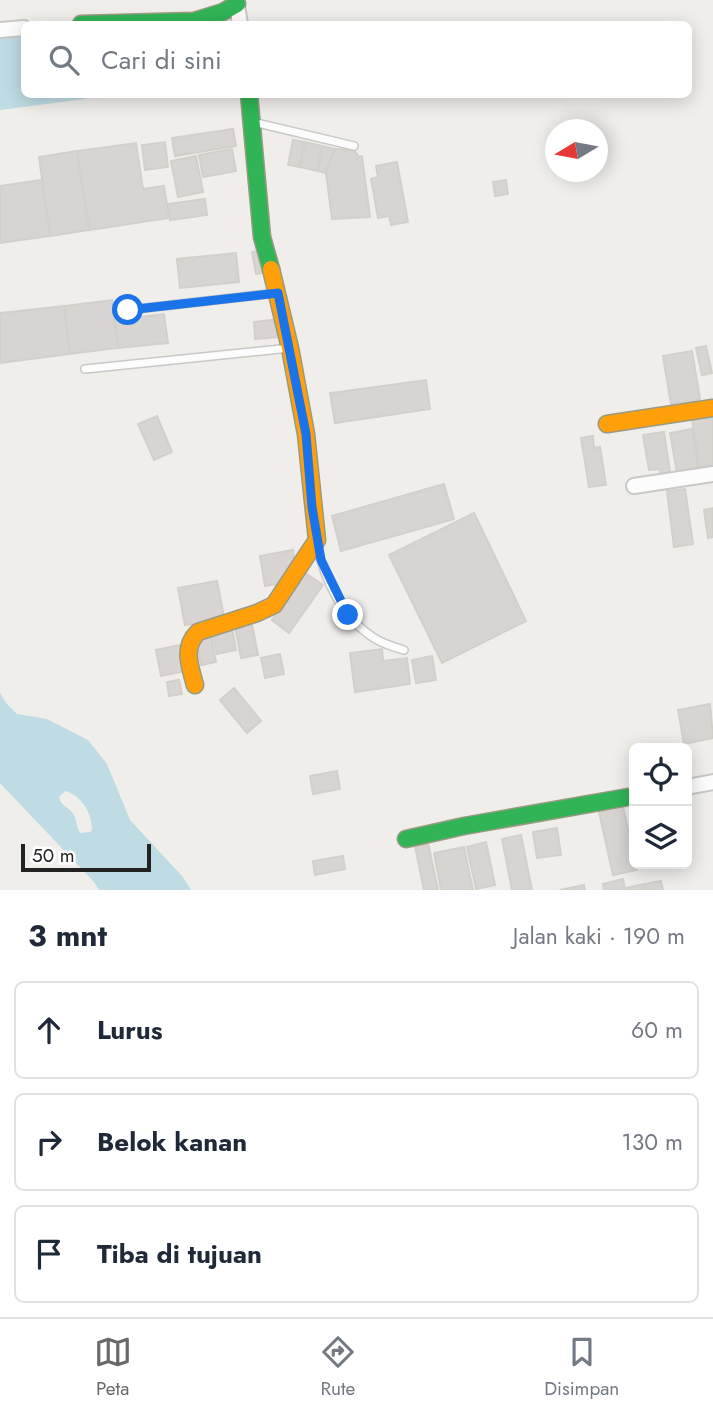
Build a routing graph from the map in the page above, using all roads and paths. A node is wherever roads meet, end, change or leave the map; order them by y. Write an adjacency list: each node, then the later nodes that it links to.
1 (237, 2): 2 (street); 3 (street)
2 (196, 21)
3 (240, 21)
4 (21, 29): 5 (street)
5 (0, 30)
6 (249, 98): 7 (street)
7 (252, 122): 8 (lane); 9 (street)
8 (354, 146)
9 (278, 293): 10 (lane); 11 (street)
10 (128, 310)
11 (290, 348): 12 (lane); 17 (street)
12 (85, 369)
13 (713, 408): 14 (street)
14 (607, 425)
15 (713, 474): 16 (street)
16 (634, 486)
17 (317, 540): 18 (lane); 19 (street)
18 (404, 650)
19 (195, 685)
20 (713, 782): 21 (street)
21 (692, 786)
22 (629, 797): 23 (street)
23 (406, 839)

